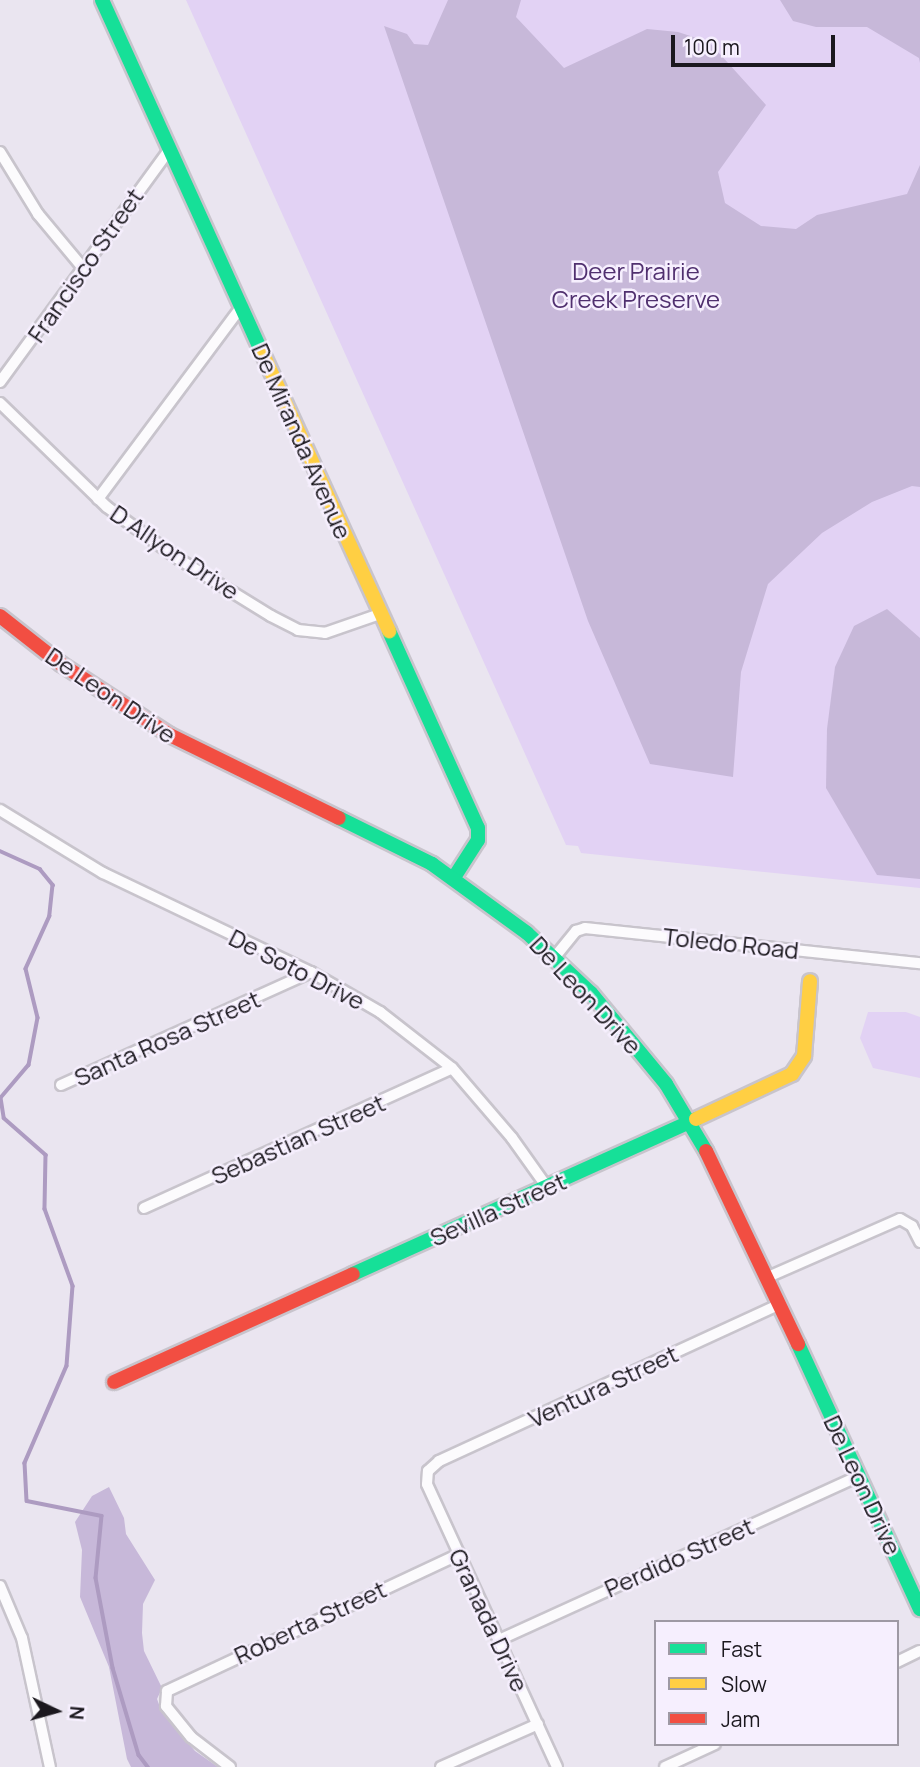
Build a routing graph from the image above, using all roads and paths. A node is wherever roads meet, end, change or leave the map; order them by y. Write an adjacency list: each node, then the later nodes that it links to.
1 (102, 0): 2 (street, De Miranda Avenue)
2 (170, 149): 4 (street, Francisco Street); 5 (street, De Miranda Avenue)
3 (0, 152): 4 (street)
4 (83, 268): 6 (street, Francisco Street)
5 (241, 307): 8 (street); 9 (street, De Miranda Avenue)
6 (0, 382)
7 (0, 403): 8 (street, D Allyon Drive)
8 (98, 499): 9 (street, D Allyon Drive)
9 (380, 614): 12 (street, De Miranda Avenue)
10 (0, 616): 12 (street, De Leon Drive)
11 (0, 810): 15 (street, De Soto Drive)
12 (453, 879): 13 (street, De Leon Drive)
13 (554, 958): 14 (street, Toledo Road); 19 (street, De Leon Drive)
14 (920, 963)
15 (311, 972): 17 (street, De Soto Drive); 18 (street, Santa Rosa Street)
16 (810, 981): 19 (street, Sevilla Street)
17 (452, 1068): 20 (street, De Soto Drive); 21 (street, Sebastian Street)
18 (61, 1085)
19 (690, 1121): 20 (street, Sevilla Street); 23 (street, De Leon Drive)
20 (547, 1187): 25 (street, Sevilla Street)
21 (144, 1208)
22 (920, 1242): 23 (street)
23 (768, 1277): 24 (street, De Leon Drive)
24 (781, 1304): 26 (street, Ventura Street); 27 (street, De Leon Drive)
25 (114, 1382)
26 (428, 1471): 28 (street, Granada Drive)
27 (859, 1476): 30 (street, De Leon Drive); 31 (street, Perdido Street)
28 (459, 1554): 31 (street, Granada Drive); 37 (street, Roberta Street)
29 (0, 1586): 36 (street)
30 (920, 1609)
31 (499, 1640): 34 (street, Granada Drive)
32 (920, 1651): 33 (street)
33 (899, 1661)
34 (538, 1724): 38 (street); 39 (street, Granada Drive)
35 (711, 1746): 40 (street)
36 (50, 1767)
37 (230, 1767)
38 (441, 1767)
39 (558, 1767)
40 (665, 1767)

